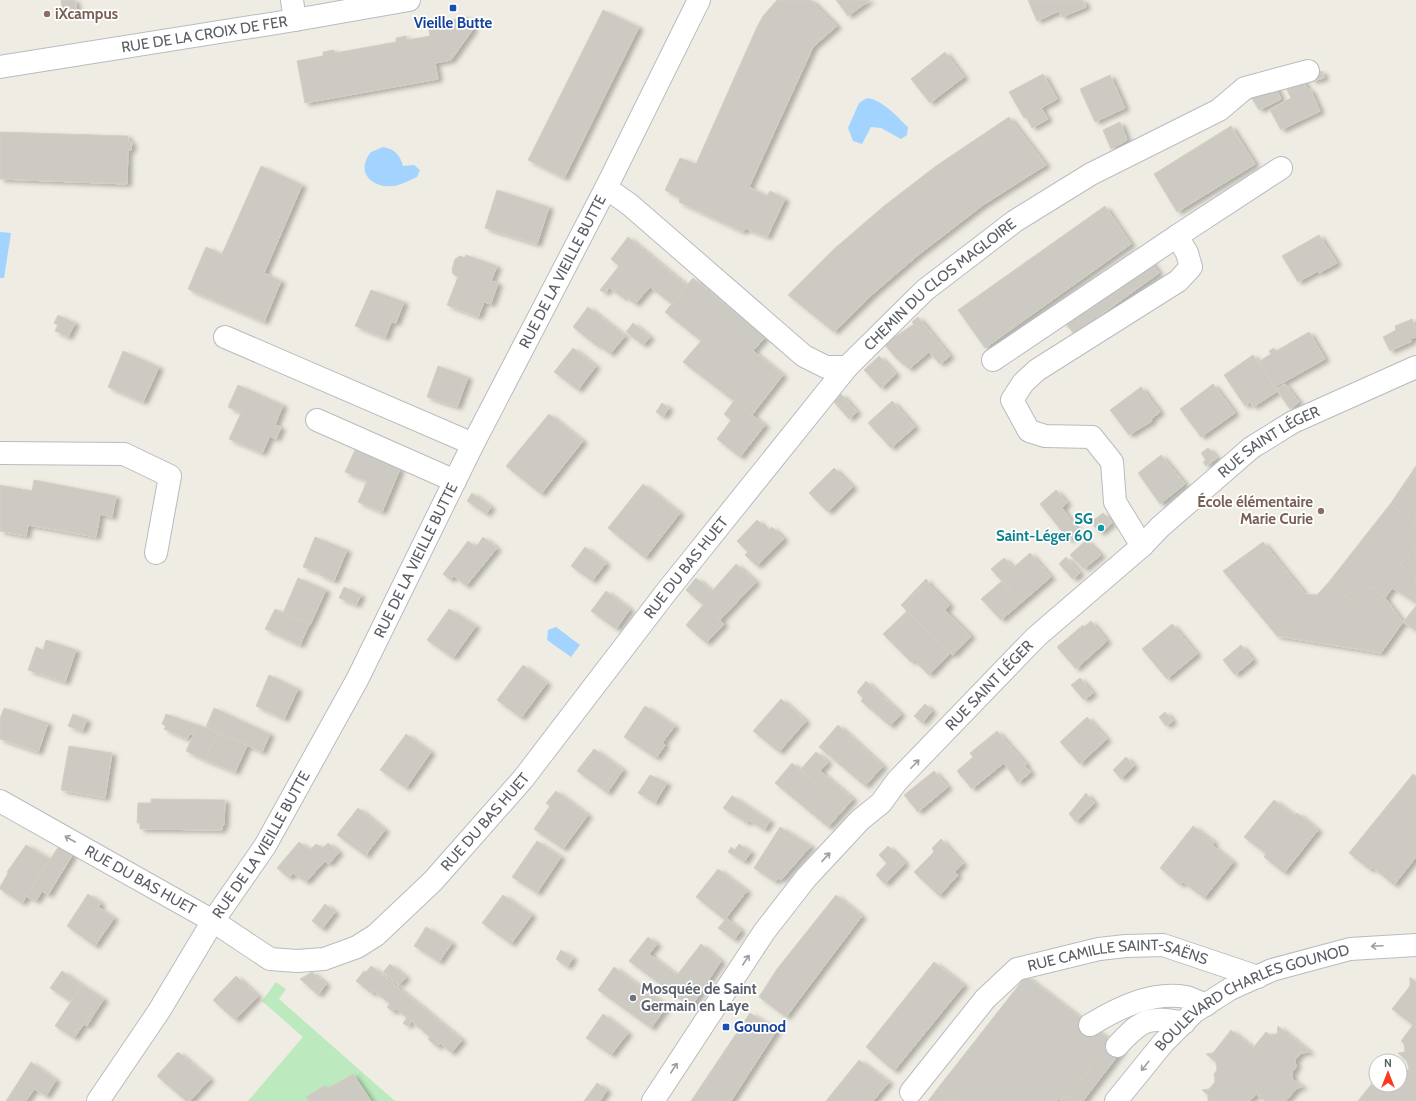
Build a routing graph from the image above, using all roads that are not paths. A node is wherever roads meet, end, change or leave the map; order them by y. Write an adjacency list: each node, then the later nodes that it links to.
1 (409, 0): 3 (street, RUE DE LA CROIX DE FER)
2 (699, 0): 7 (street, RUE DE LA VIEILLE BUTTE)
3 (294, 10): 4 (street, RUE DE LA CROIX DE FER)
4 (0, 67)
5 (1308, 71): 11 (street, CHEMIN DU CLOS MAGLOIRE)
6 (1281, 168): 8 (street)
7 (606, 188): 11 (street); 14 (street, RUE DE LA VIEILLE BUTTE)
8 (1177, 236): 10 (street); 17 (street)
9 (225, 337): 14 (street)
10 (993, 360)
11 (847, 367): 20 (street, RUE DU BAS HUET)
12 (1416, 367): 17 (street, RUE SAINT LÉGER)
13 (317, 420): 16 (street)
14 (473, 444): 16 (street, RUE DE LA VIEILLE BUTTE)
15 (0, 453): 18 (street)
16 (455, 481): 20 (street, RUE DE LA VIEILLE BUTTE)
17 (1142, 546): 29 (street, RUE SAINT LÉGER, one-way to 17)
18 (156, 553)
19 (0, 801): 20 (street, RUE DU BAS HUET, one-way to 19)
20 (213, 921): 28 (street, RUE DE LA VIEILLE BUTTE)
21 (1416, 945): 22 (street, BOULEVARD CHARLES GOUNOD, one-way to 22)
22 (1258, 976): 23 (street, BOULEVARD CHARLES GOUNOD); 27 (street, RUE CAMILLE SAINT-SAËNS)
23 (1206, 1005): 24 (street, BOULEVARD CHARLES GOUNOD); 25 (street)
24 (1184, 1023): 26 (street); 30 (street, BOULEVARD CHARLES GOUNOD, one-way to 30)
25 (1090, 1026)
26 (1117, 1046)
27 (911, 1092)
28 (98, 1101)
29 (653, 1101)
30 (1116, 1101)

